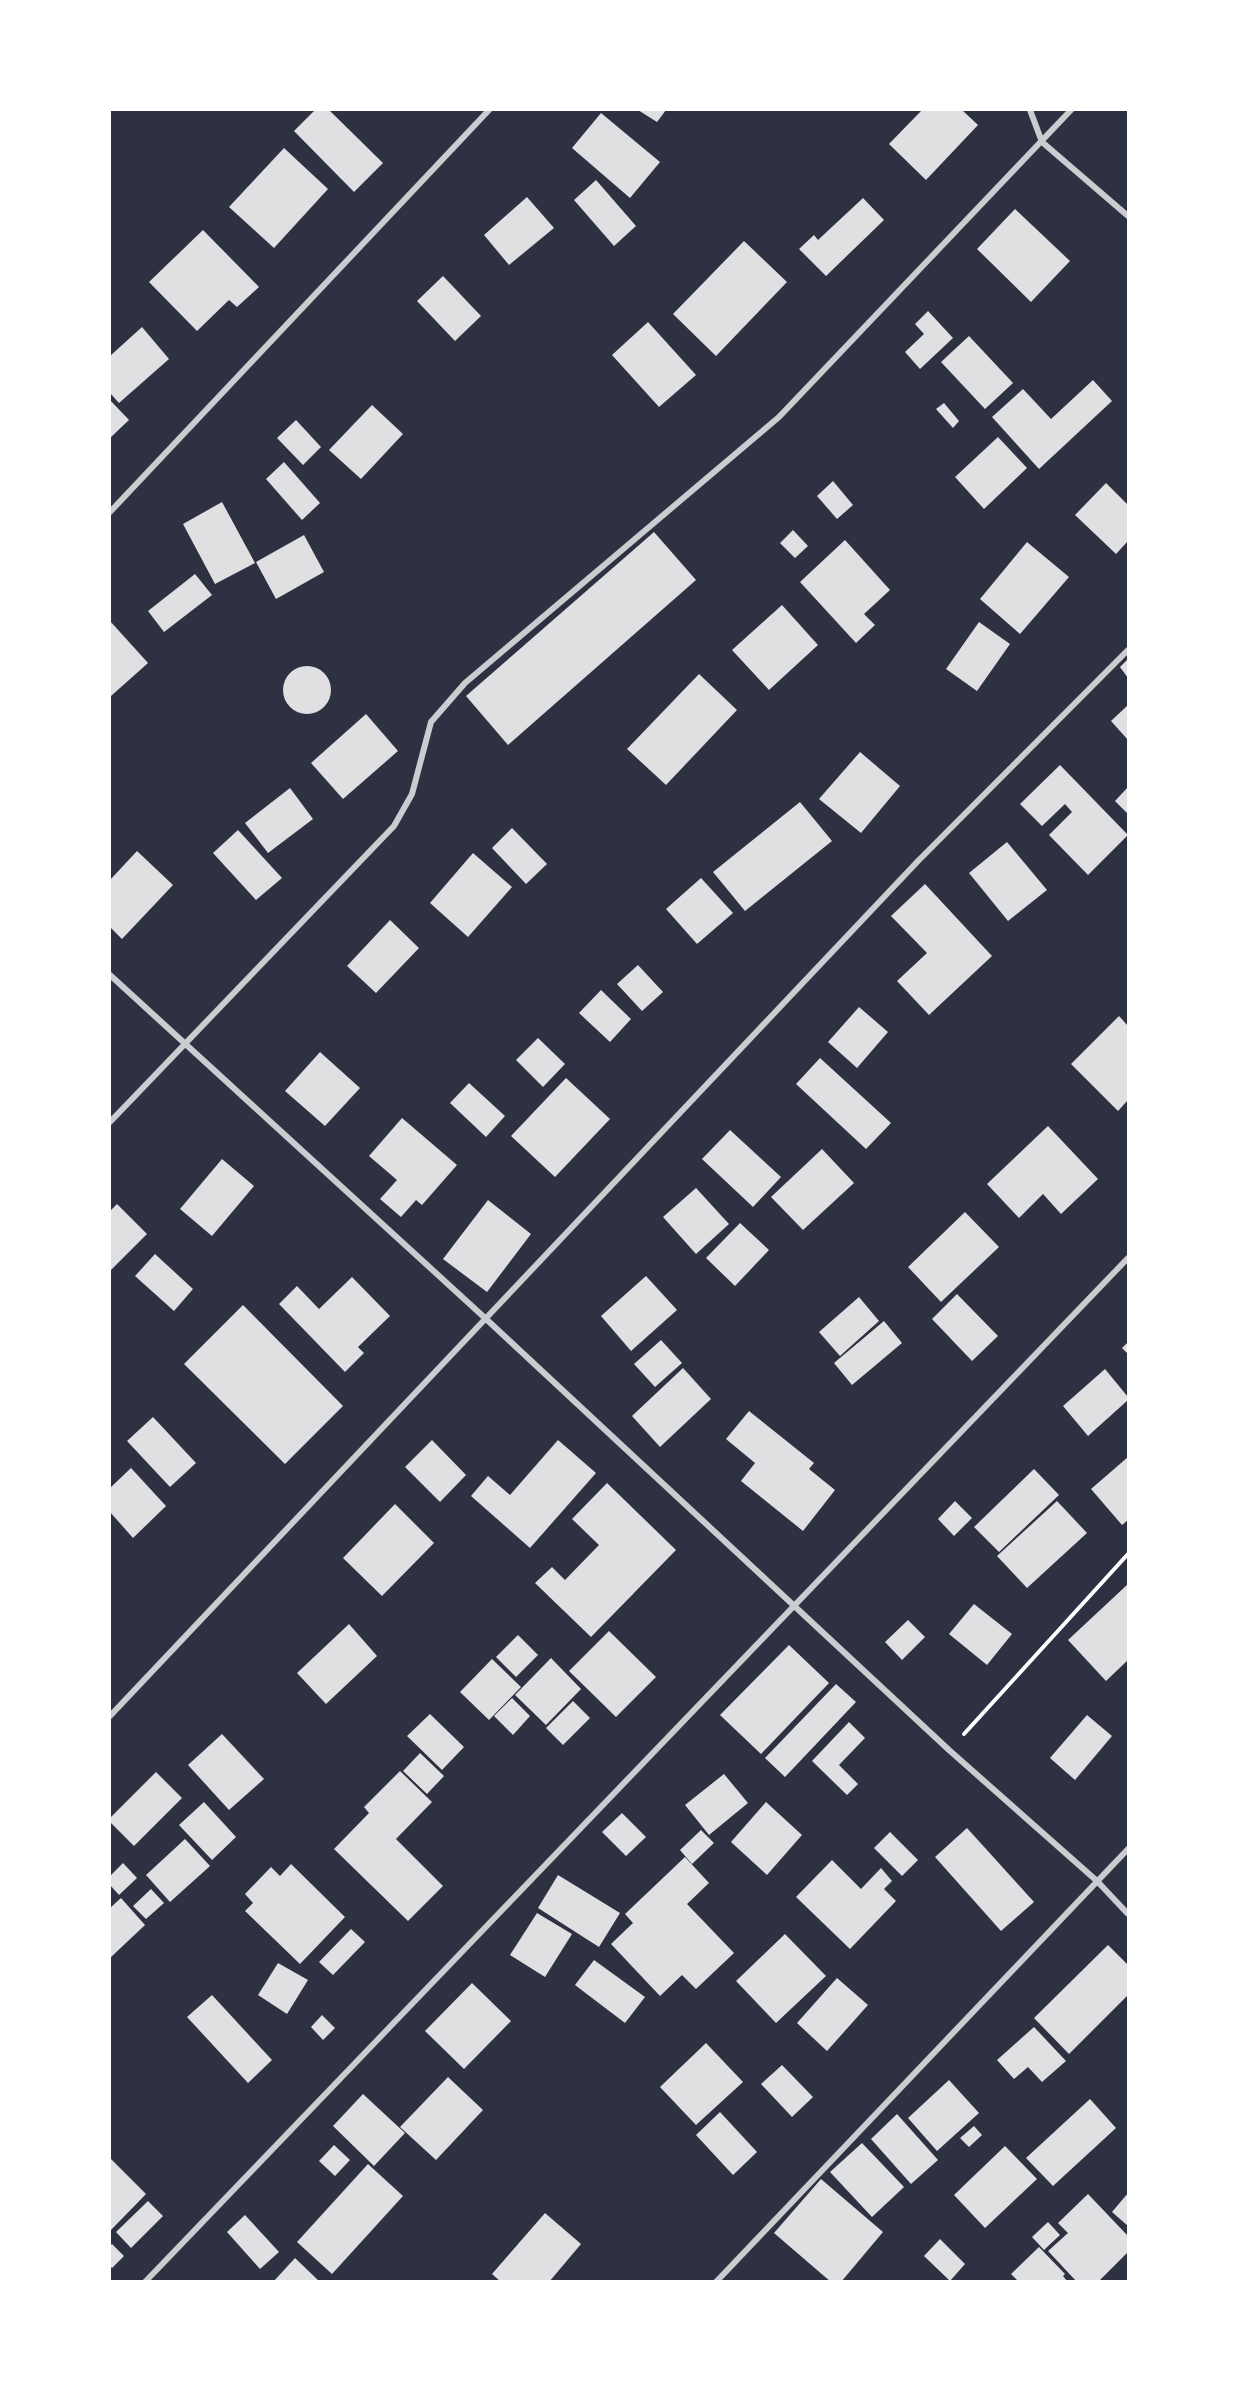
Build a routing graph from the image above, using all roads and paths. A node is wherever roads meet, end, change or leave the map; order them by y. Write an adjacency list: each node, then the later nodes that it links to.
1 (489, 110): 6 (street)
2 (1030, 110): 4 (street)
3 (1071, 110): 4 (street)
4 (1042, 142): 5 (street); 9 (street)
5 (1128, 216)
6 (110, 512)
7 (1128, 650): 12 (street)
8 (110, 975): 9 (street)
9 (186, 1042): 10 (street); 12 (street)
10 (110, 1122)
11 (1128, 1258): 14 (street)
12 (485, 1318): 14 (street); 15 (street)
13 (1128, 1554): 16 (path)
14 (796, 1607): 16 (street); 20 (street)
15 (110, 1716)
16 (950, 1750): 18 (street)
17 (1128, 1849): 18 (street)
18 (1097, 1881): 19 (street); 21 (street)
19 (1128, 1914)
20 (145, 2282)
21 (716, 2282)

